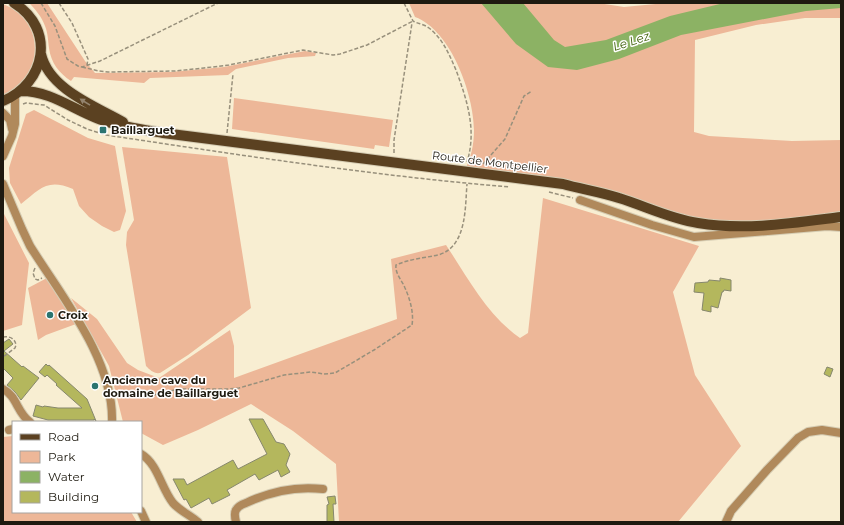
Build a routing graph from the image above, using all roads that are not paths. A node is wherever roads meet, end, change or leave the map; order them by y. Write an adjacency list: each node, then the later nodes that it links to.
1 (14, 3): 2 (main road)
2 (41, 53): 3 (main road); 6 (main road, Route de Montpellier, one-way to 2)
3 (18, 93): 4 (main road); 6 (main road, Route de Montpellier); 7 (street)
4 (3, 101)
5 (3, 112): 7 (street)
6 (132, 127): 11 (main road, Route de Montpellier)
7 (13, 131): 8 (street)
8 (3, 156)
9 (3, 184): 15 (street)
10 (580, 200): 12 (street)
11 (841, 217)
12 (841, 227)
13 (3, 389): 14 (street)
14 (29, 421)
15 (112, 421)
16 (841, 433): 21 (street)
17 (142, 455): 19 (street)
18 (323, 489): 20 (street)
19 (198, 522)
20 (236, 522)
21 (726, 522)

